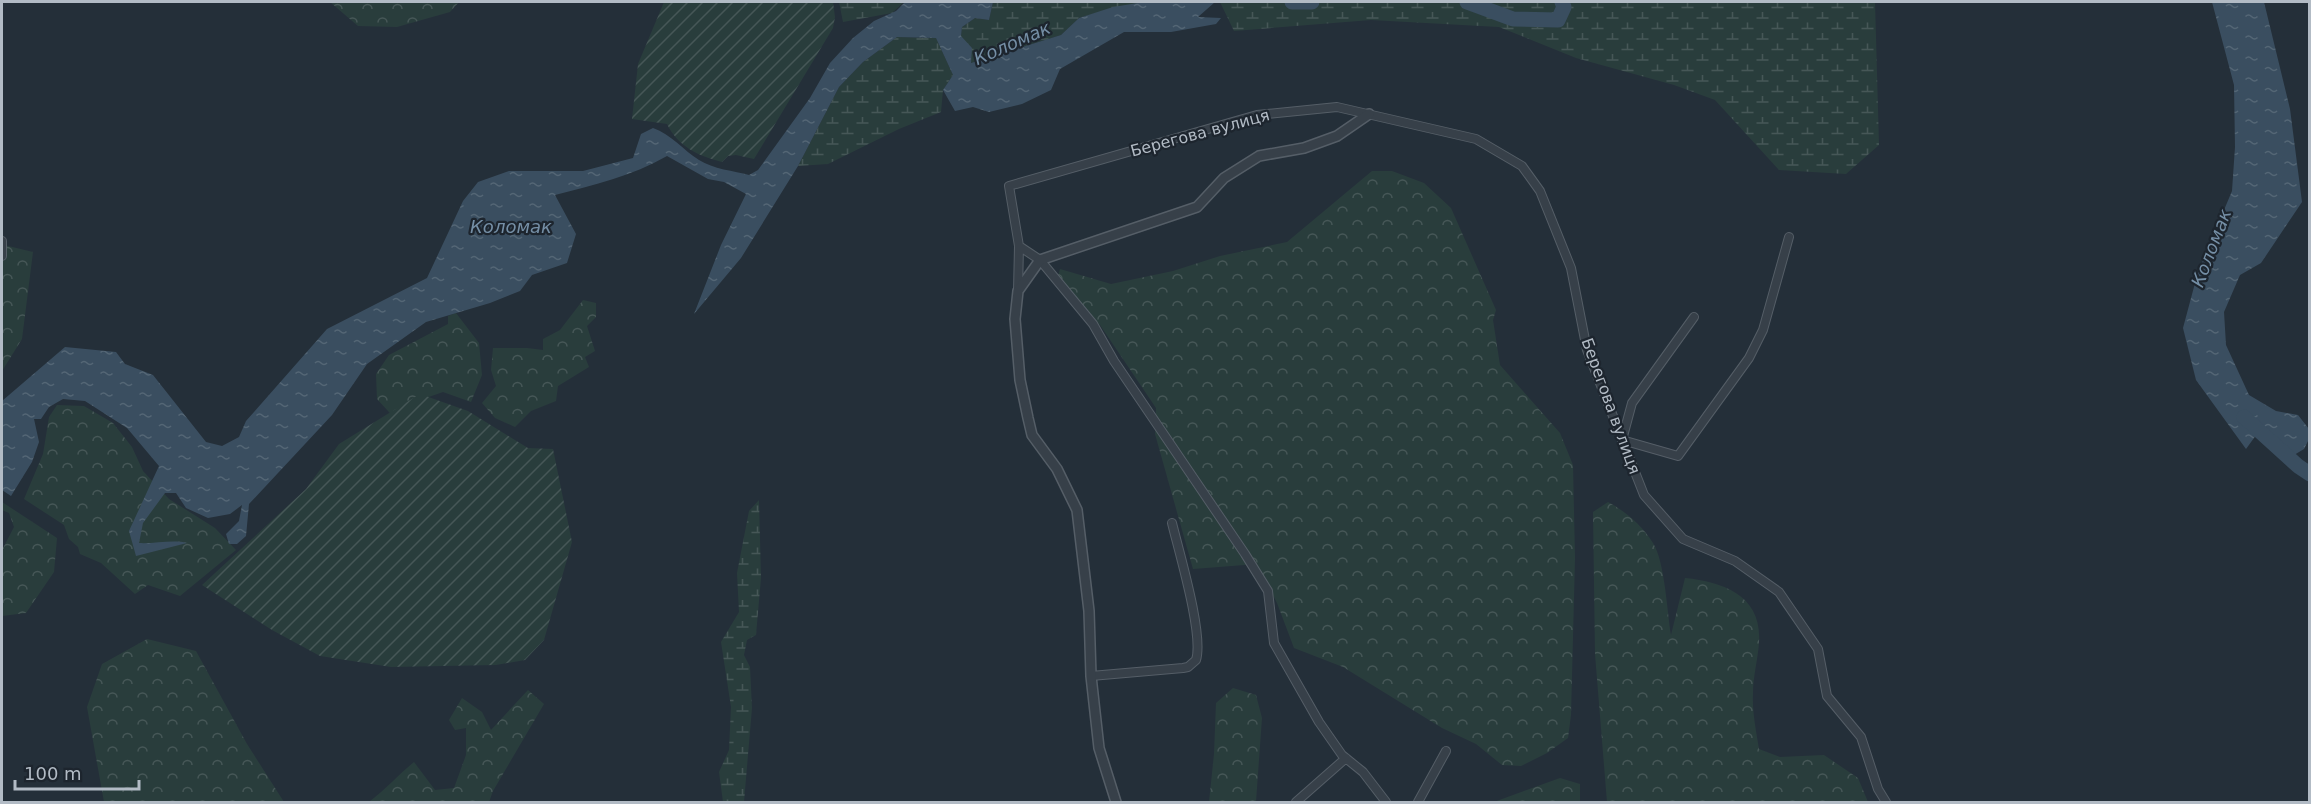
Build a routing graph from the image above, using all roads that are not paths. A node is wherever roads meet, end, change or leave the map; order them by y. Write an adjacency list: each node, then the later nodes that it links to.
1 (1369, 114): 4 (street, Берегова вулиця); 6 (street); 9 (street, Берегова вулиця)
2 (1789, 237): 9 (street)
3 (2, 241): 5 (street)
4 (1019, 246): 6 (street); 7 (street)
5 (2, 256)
6 (1040, 260): 7 (street); 13 (street)
7 (1018, 291): 11 (street)
8 (1694, 317): 9 (street)
9 (1622, 440): 18 (street, Берегова вулиця)
10 (1172, 523): 11 (street)
11 (1091, 676): 14 (street)
12 (1446, 751): 17 (street)
13 (1346, 758): 15 (street); 16 (street)
14 (1116, 802)
15 (1296, 802)
16 (1386, 802)
17 (1418, 802)
18 (1886, 802)

